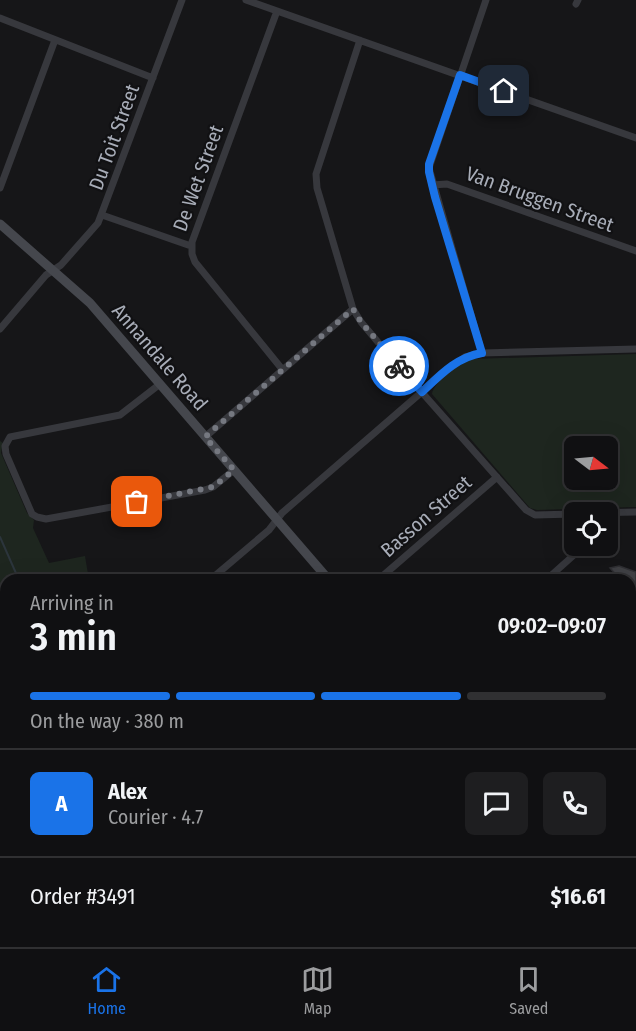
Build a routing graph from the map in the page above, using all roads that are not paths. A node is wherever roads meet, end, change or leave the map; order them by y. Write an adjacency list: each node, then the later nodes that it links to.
1 (182, 0): 9 (street, Du Toit Street)
2 (246, 0): 4 (street)
3 (486, 0): 8 (street)
4 (277, 11): 7 (street); 15 (street, De Wet Street)
5 (0, 18): 6 (street)
6 (55, 40): 9 (street); 12 (street)
7 (360, 40): 8 (street); 18 (street)
8 (460, 75): 10 (street); 11 (street)
9 (153, 78): 13 (street, Du Toit Street)
10 (636, 138)
11 (432, 185): 16 (street, Van Bruggen Street); 21 (street)
12 (0, 188)
13 (102, 215): 15 (street); 17 (street, Du Toit Street)
14 (0, 224): 17 (street, Annandale Road)
15 (191, 246): 22 (street, De Wet Street)
16 (636, 251)
17 (53, 270): 19 (street, Du Toit Street); 23 (street, Annandale Road)
18 (353, 309): 22 (street); 24 (street)
19 (0, 329)
20 (636, 350): 21 (street)
21 (482, 353): 24 (street)
22 (282, 369): 25 (street)
23 (160, 384): 25 (street, Annandale Road); 26 (street)
24 (422, 392): 27 (street); 31 (street)
25 (205, 437): 26 (street, Annandale Road)
26 (234, 470): 31 (street, Annandale Road)
27 (497, 477): 30 (street); 35 (street, Basson Street)
28 (618, 512): 29 (street)
29 (636, 512)
30 (564, 513)
31 (277, 520): 33 (street); 34 (street, Annandale Road)
32 (573, 556): 36 (street)
33 (217, 574)
34 (324, 574)
35 (385, 574)
36 (553, 574)

